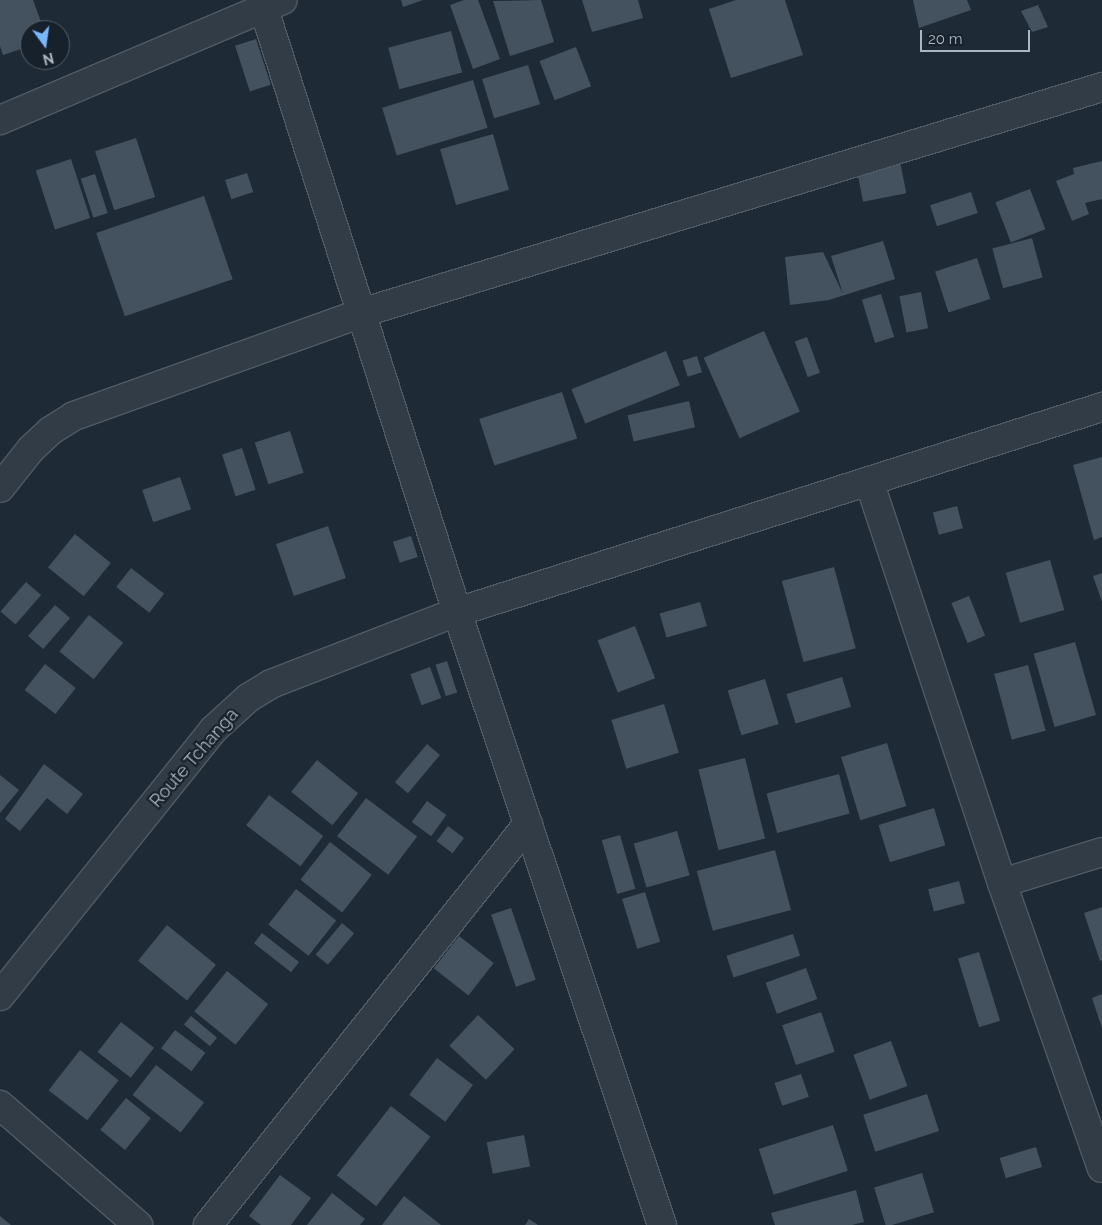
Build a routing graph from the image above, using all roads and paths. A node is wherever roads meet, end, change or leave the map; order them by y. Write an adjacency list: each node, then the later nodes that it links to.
1 (270, 3): 3 (street); 4 (street)
2 (1102, 87): 4 (street)
3 (0, 120)
4 (361, 313): 7 (street); 8 (street)
5 (1102, 407): 6 (street, Route Tchanga)
6 (869, 481): 8 (street, Route Tchanga); 11 (street)
7 (0, 488)
8 (457, 612): 9 (street); 12 (street, Route Tchanga)
9 (528, 824): 16 (street); 17 (street)
10 (1102, 852): 11 (street)
11 (1002, 883): 14 (street)
12 (0, 996)
13 (0, 1105): 15 (street)
14 (1102, 1168)
15 (138, 1225)
16 (208, 1225)
17 (662, 1225)

